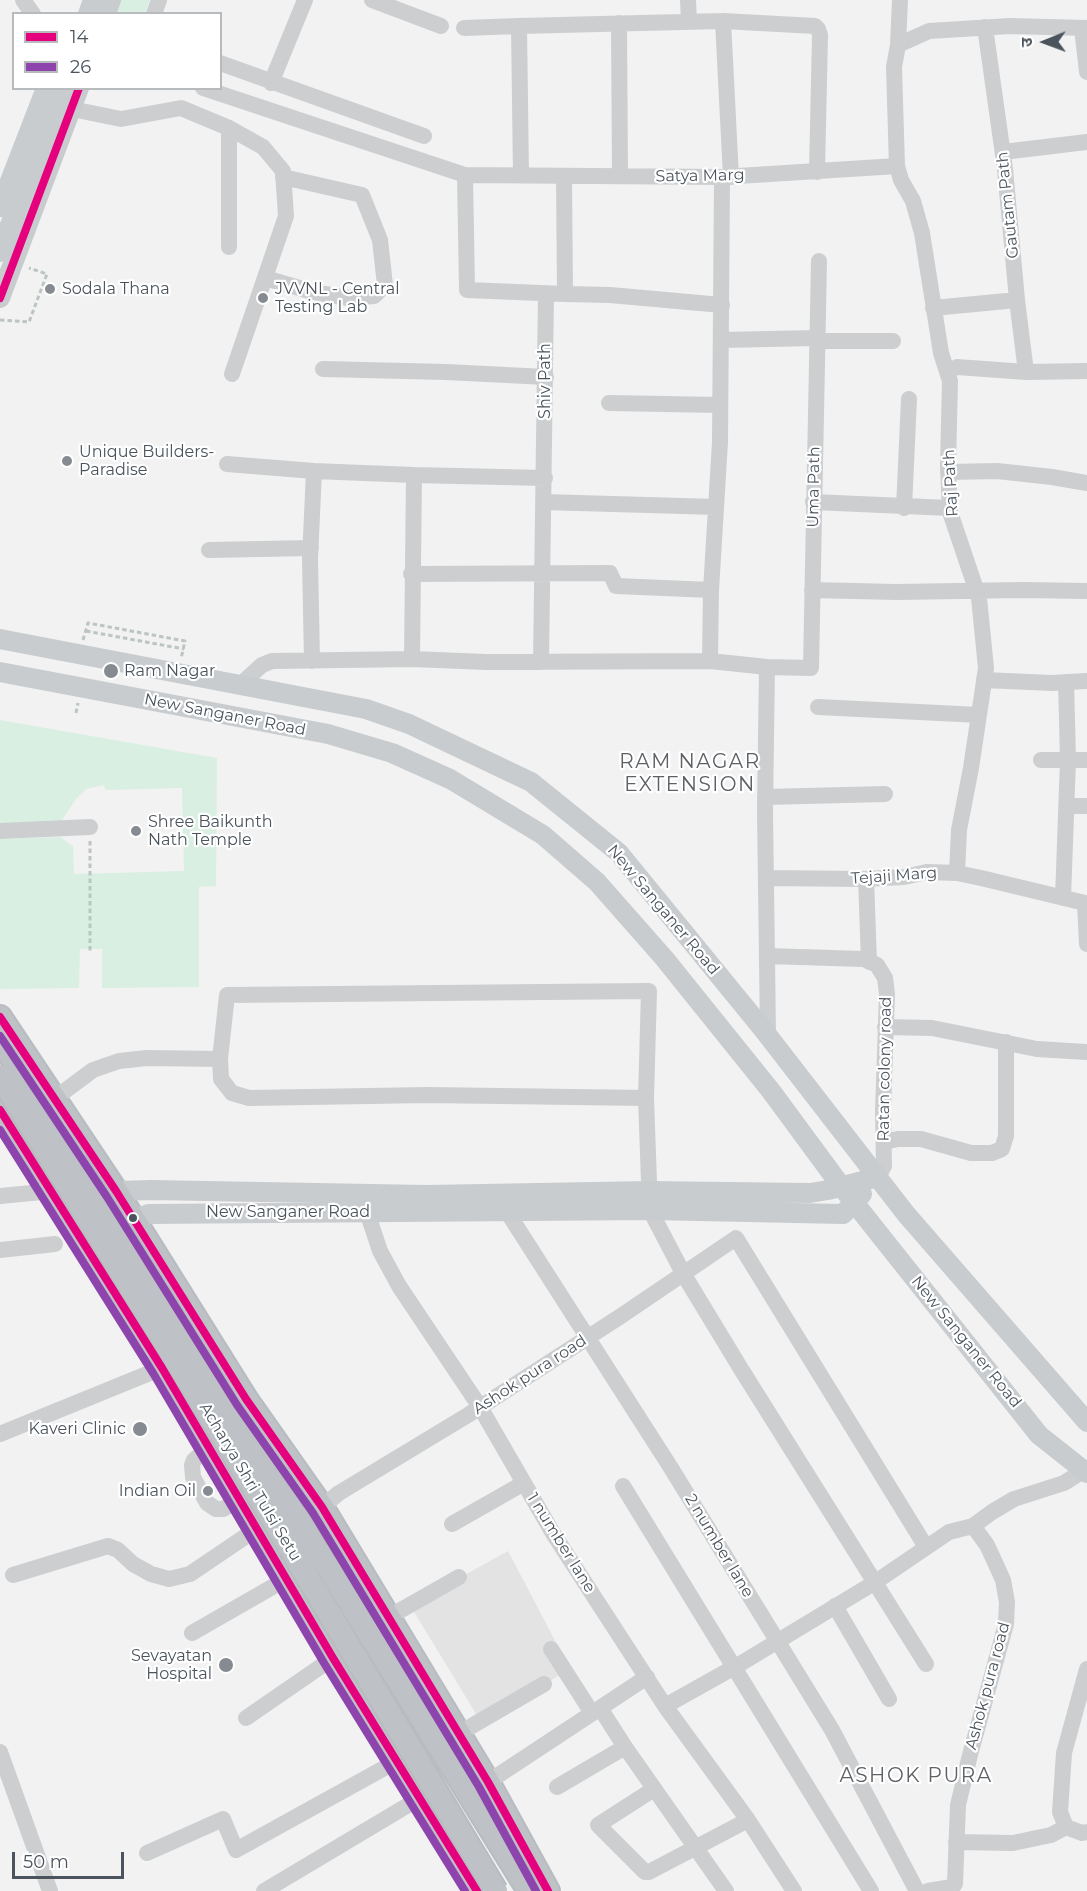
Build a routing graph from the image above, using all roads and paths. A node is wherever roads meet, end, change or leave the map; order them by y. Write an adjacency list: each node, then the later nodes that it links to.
1 (305, 0): 16 (street)
2 (372, 0): 8 (street)
3 (688, 0): 6 (street)
4 (900, 0): 13 (street)
5 (723, 21): 6 (street); 27 (street); 33 (street)
6 (689, 22): 7 (street)
7 (619, 23): 9 (street); 31 (street)
8 (441, 26)
9 (519, 26): 11 (street); 29 (street)
10 (985, 27): 12 (street); 13 (street); 25 (street, Gautam Path)
11 (464, 28)
12 (1085, 28): 15 (street)
13 (898, 45): 26 (street)
14 (222, 64): 16 (street)
15 (1087, 72)
16 (271, 83): 23 (street)
17 (45, 90): 34 (main road)
18 (60, 90): 36 (main road)
19 (79, 90): 21 (main road)
20 (209, 90): 28 (street, Satya Marg)
21 (72, 109): 22 (street); 36 (main road)
22 (229, 128): 32 (street); 35 (street)
23 (424, 136)
24 (1087, 142): 25 (street)
25 (1003, 152): 42 (street, Gautam Path)
26 (897, 166): 27 (street, Satya Marg); 44 (street, Raj Path)
27 (817, 172): 33 (street, Satya Marg)
28 (465, 175): 29 (street, Satya Marg); 39 (street)
29 (521, 175): 30 (street, Satya Marg)
30 (564, 176): 31 (street, Satya Marg); 40 (street)
31 (620, 176): 33 (street, Satya Marg)
32 (283, 177): 38 (street); 38 (street)
33 (726, 177): 43 (street)
34 (0, 207)
35 (229, 247)
36 (7, 258): 41 (main road); 45 (path)
37 (819, 261): 46 (street, Uma Path)
38 (265, 278): 53 (street)
39 (546, 294): 40 (street); 54 (street, Shiv Path)
40 (565, 294): 43 (street)
41 (0, 298)
42 (1017, 300): 44 (street); 52 (street, Gautam Path)
43 (722, 305): 47 (street)
44 (933, 308): 60 (street, Raj Path)
45 (0, 320)
46 (816, 339): 47 (street); 48 (street); 65 (street, Uma Path)
47 (722, 340): 57 (street)
48 (893, 340)
49 (957, 367): 52 (street)
50 (323, 369): 54 (street)
51 (1087, 371): 52 (street)
52 (1026, 372)
53 (232, 374)
54 (546, 377): 62 (street, Shiv Path)
55 (909, 399): 67 (street)
56 (609, 403): 57 (street)
57 (720, 405): 66 (street)
58 (227, 465): 59 (street)
59 (314, 471): 61 (street); 69 (street)
60 (948, 472): 63 (street); 68 (street, Raj Path)
61 (414, 475): 62 (street); 72 (street)
62 (544, 478): 64 (street, Shiv Path)
63 (1087, 483)
64 (544, 502): 66 (street); 71 (street, Shiv Path)
65 (813, 502): 67 (street); 74 (street, Uma Path)
66 (716, 507): 73 (street)
67 (904, 508): 68 (street)
68 (950, 508): 76 (street, Raj Path)
69 (311, 548): 70 (street); 82 (street)
70 (208, 550)
71 (544, 572): 72 (street); 73 (street); 84 (street, Shiv Path)
72 (411, 574): 81 (street)
73 (711, 590): 83 (street)
74 (812, 590): 76 (street); 86 (street, Uma Path)
75 (1087, 591): 76 (street)
76 (977, 592): 88 (street, Raj Path)
77 (86, 631): 79 (path); 79 (path); 80 (path)
78 (0, 639): 80 (main road, New Sanganer Road)
79 (184, 649): 85 (path)
80 (79, 653): 91 (main road, New Sanganer Road)
81 (412, 659): 82 (street); 84 (street)
82 (312, 661): 91 (street)
83 (710, 661): 84 (street); 86 (street)
84 (541, 662)
85 (180, 666)
86 (767, 667): 98 (street)
87 (0, 672): 125 (main road, New Sanganer Road)
88 (984, 680): 90 (street); 93 (street, Raj Path)
89 (1087, 681): 90 (street)
90 (1066, 682): 95 (street)
91 (240, 685): 114 (main road, New Sanganer Road)
92 (818, 707): 93 (street)
93 (979, 715): 103 (street, Raj Path)
94 (1041, 760): 95 (street)
95 (1068, 760): 96 (street); 99 (street)
96 (1087, 760)
97 (885, 794): 98 (street)
98 (765, 797): 104 (street)
99 (1067, 806): 100 (street); 106 (street)
100 (1087, 806)
101 (90, 828): 102 (street); 109 (path)
102 (0, 831)
103 (957, 873): 105 (street, Tejaji Marg); 106 (street, Tejaji Marg)
104 (766, 878): 105 (street, Tejaji Marg); 110 (street)
105 (866, 879): 111 (street)
106 (1063, 898): 107 (street, Tejaji Marg)
107 (1086, 903): 108 (street, Tejaji Marg)
108 (1087, 944)
109 (90, 953)
110 (767, 956): 111 (street); 114 (street)
111 (869, 962): 113 (street, Ratan colony road)
112 (0, 1017): 121 (highway)
113 (885, 1027): 116 (street); 123 (street, Ratan colony road)
114 (768, 1035): 124 (main road, New Sanganer Road)
115 (0, 1039): 192 (highway, Acharya Shri Tulsi Setu, bridge)
116 (1006, 1042): 117 (street); 123 (street)
117 (1087, 1052)
118 (220, 1059): 120 (street); 120 (street); 121 (street)
119 (0, 1076): 191 (highway, Acharya Shri Tulsi Setu, bridge)
120 (646, 1098): 129 (street)
121 (54, 1099): 127 (highway)
122 (0, 1110): 126 (highway)
123 (884, 1142): 124 (street, Ratan colony road)
124 (878, 1177): 125 (main road, New Sanganer Road); 130 (main road, New Sanganer Road); 142 (main road, New Sanganer Road)
125 (841, 1186): 129 (main road, New Sanganer Road); 130 (main road, New Sanganer Road)
126 (52, 1191): 128 (street); 132 (highway)
127 (116, 1191): 129 (main road, New Sanganer Road); 132 (main road, New Sanganer Road); 134 (highway)
128 (0, 1196)
129 (649, 1200): 130 (main road, New Sanganer Road); 131 (main road, New Sanganer Road); 138 (street)
130 (854, 1202): 145 (main road, New Sanganer Road)
131 (506, 1210): 133 (main road, New Sanganer Road); 139 (street, 2 number lane)
132 (65, 1211): 135 (highway)
133 (367, 1212): 134 (main road, New Sanganer Road); 141 (street, 1 number lane)
134 (133, 1218): 135 (main road, New Sanganer Road); 149 (highway)
135 (83, 1242): 140 (highway)
136 (56, 1244): 137 (street)
137 (0, 1250)
138 (684, 1275): 139 (street, Ashok pura road); 153 (street, Ashok pura road); 157 (street)
139 (588, 1338): 141 (street, Ashok pura road); 161 (street, 2 number lane)
140 (162, 1368): 143 (street); 144 (highway)
141 (480, 1407): 146 (street, 1 number lane); 149 (street, Ashok pura road)
142 (1087, 1422)
143 (0, 1434)
144 (209, 1447): 148 (highway); 148 (street)
145 (1085, 1472): 151 (street)
146 (524, 1483): 150 (street); 167 (street, 1 number lane)
147 (623, 1486): 165 (street)
148 (240, 1499): 152 (highway)
149 (322, 1507): 159 (highway)
150 (452, 1524)
151 (973, 1526): 153 (street); 184 (street, Ashok pura road)
152 (258, 1528): 154 (street); 156 (highway)
153 (926, 1547): 157 (street)
154 (14, 1575)
155 (459, 1577): 159 (street)
156 (288, 1578): 160 (street); 163 (highway)
157 (874, 1583): 158 (street); 164 (street)
158 (836, 1606): 161 (street); 169 (street)
159 (387, 1618): 173 (highway)
160 (192, 1633)
161 (777, 1641): 165 (street); 197 (street, 2 number lane)
162 (551, 1649): 171 (street)
163 (333, 1658): 172 (street); 176 (highway)
164 (926, 1664)
165 (733, 1668): 170 (street); 196 (street)
166 (1087, 1669): 182 (street)
167 (647, 1677): 170 (street, 1 number lane); 171 (street)
168 (544, 1684): 173 (street)
169 (889, 1700)
170 (665, 1706): 181 (street)
171 (596, 1710): 174 (street); 177 (street)
172 (246, 1718)
173 (458, 1734): 177 (highway)
174 (625, 1747): 178 (street); 179 (street)
175 (0, 1752): 188 (street)
176 (397, 1761): 180 (highway); 186 (street)
177 (488, 1782): 193 (highway)
178 (557, 1787)
179 (654, 1789): 185 (street); 185 (street)
180 (420, 1798): 187 (street); 190 (highway)
181 (748, 1820): 185 (street); 195 (street)
182 (1066, 1827): 183 (street); 184 (street)
183 (1087, 1832)
184 (956, 1842): 198 (street, Ashok pura road)
185 (697, 1848): 194 (street)
186 (147, 1852)
187 (287, 1885): 189 (street)
188 (50, 1891)
189 (264, 1891)
190 (477, 1891)
191 (496, 1891)
192 (529, 1891)
193 (548, 1891)
194 (726, 1891)
195 (794, 1891)
196 (870, 1891)
197 (917, 1891)
198 (928, 1891)

